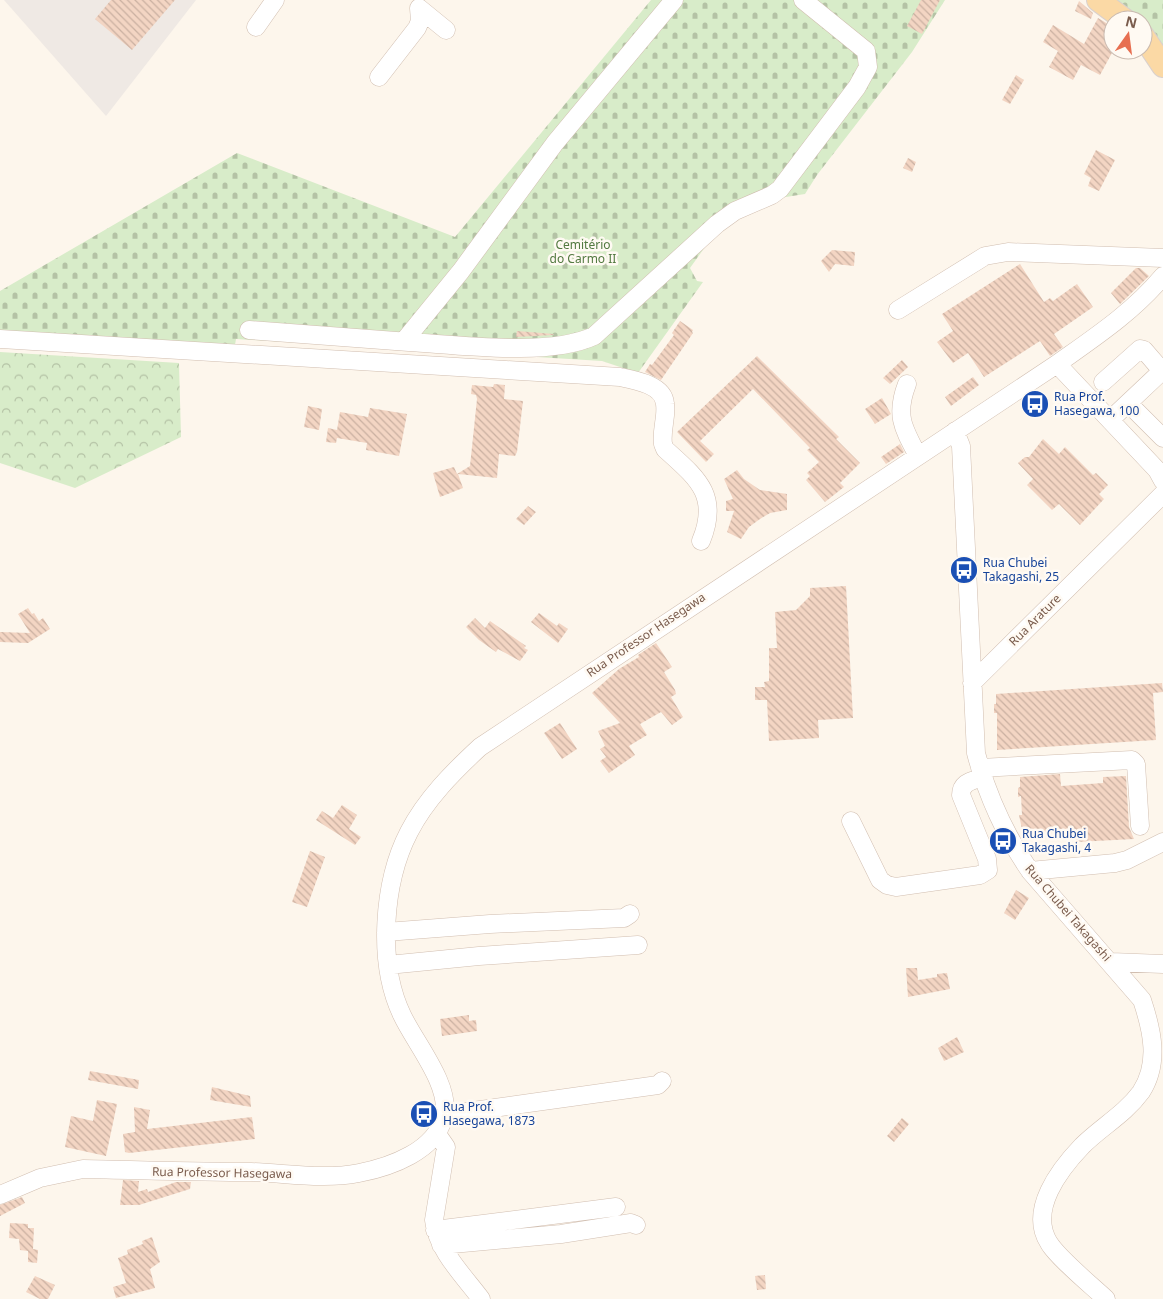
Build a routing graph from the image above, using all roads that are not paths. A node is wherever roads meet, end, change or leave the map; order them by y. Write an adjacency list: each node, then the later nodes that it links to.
1 (275, 0): 7 (street)
2 (412, 0): 10 (street)
3 (674, 0): 16 (street)
4 (803, 0): 16 (street)
5 (1098, 0): 6 (main road)
6 (1112, 10)
7 (256, 27)
8 (1153, 51): 9 (main road)
9 (1163, 66)
10 (379, 77)
11 (1163, 258): 13 (street)
12 (1163, 276): 17 (street, Rua Professor Hasegawa)
13 (898, 310)
14 (249, 330): 16 (street)
15 (0, 339): 27 (street)
16 (404, 341)
17 (1057, 364): 21 (street); 22 (street, Rua Professor Hasegawa)
18 (1103, 382): 20 (street)
19 (907, 384): 24 (street)
20 (1128, 403): 21 (street); 23 (street)
21 (1110, 420): 25 (street)
22 (955, 431): 24 (street, Rua Professor Hasegawa); 28 (street, Rua Chubei Takagashi)
23 (1163, 438)
24 (918, 456): 35 (street, Rua Professor Hasegawa)
25 (1163, 481)
26 (1163, 494): 28 (street, Rua Arature)
27 (701, 541)
28 (972, 683): 29 (street, Rua Chubei Takagashi)
29 (981, 773): 30 (street); 31 (street); 33 (street, Rua Chubei Takagashi)
30 (851, 821)
31 (1140, 826)
32 (1163, 842): 33 (street)
33 (1030, 871): 37 (street, Rua Chubei Takagashi)
34 (630, 914): 35 (street)
35 (386, 932): 39 (street, Rua Professor Hasegawa)
36 (638, 945): 39 (street)
37 (1111, 962): 38 (street); 48 (street, Rua Chubei Takagashi)
38 (1163, 964)
39 (388, 965): 41 (street, Rua Professor Hasegawa)
40 (662, 1081): 41 (street)
41 (444, 1115): 42 (street, Rua Professor Hasegawa)
42 (437, 1134): 43 (street, Rua Professor Hasegawa); 46 (street)
43 (0, 1195)
44 (616, 1207): 46 (street)
45 (636, 1225): 46 (street)
46 (438, 1237): 47 (street)
47 (481, 1299)
48 (1106, 1299)

